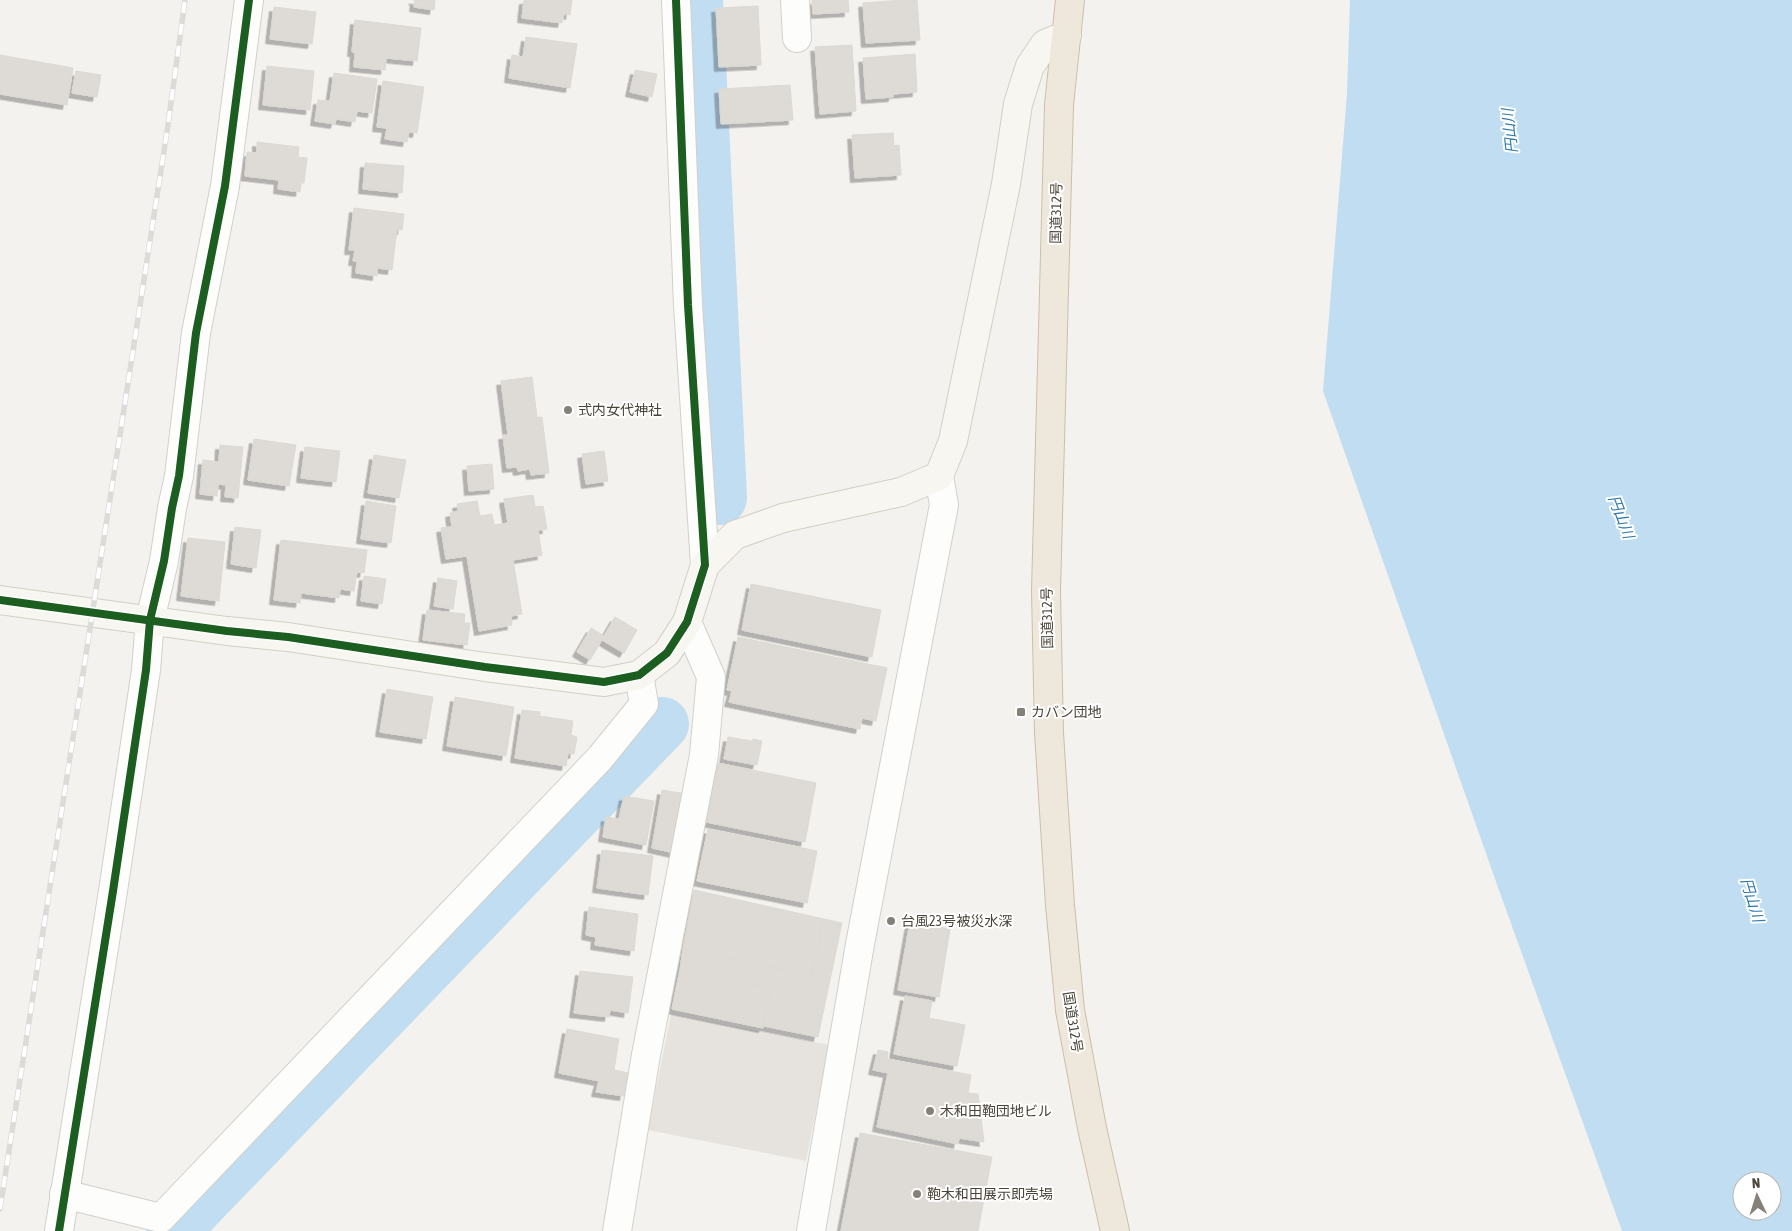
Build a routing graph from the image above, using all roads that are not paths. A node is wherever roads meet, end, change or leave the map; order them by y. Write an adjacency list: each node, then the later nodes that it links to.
1 (249, 0): 10 (street)
2 (676, 0): 8 (street)
3 (795, 0): 6 (street)
4 (1070, 0): 5 (highway, 国道312号)
5 (1067, 35): 7 (street); 18 (highway, 国道312号)
6 (797, 38)
7 (938, 476): 8 (street); 17 (street)
8 (705, 565): 11 (street)
9 (0, 600): 10 (street)
10 (150, 620): 12 (street); 13 (street)
11 (687, 622): 12 (street); 16 (street)
12 (639, 675): 14 (street)
13 (64, 1194): 14 (street); 15 (street)
14 (156, 1224)
15 (59, 1231)
16 (617, 1231)
17 (811, 1231)
18 (1116, 1231)

